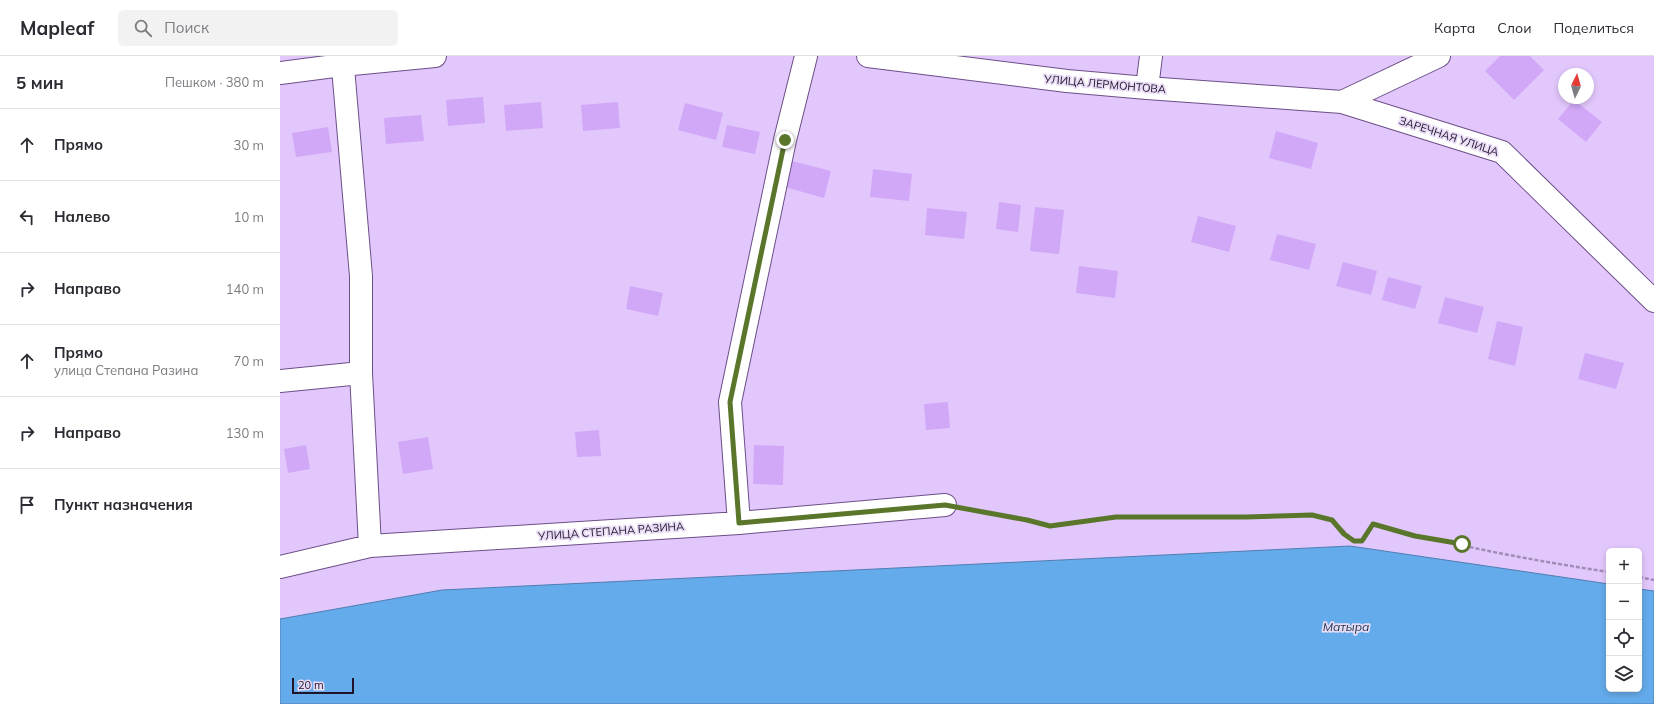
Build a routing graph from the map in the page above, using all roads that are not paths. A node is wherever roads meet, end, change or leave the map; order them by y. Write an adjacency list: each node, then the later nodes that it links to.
1 (435, 56): 6 (street)
2 (806, 56): 14 (street)
3 (868, 56): 8 (street, УЛИЦА ЛЕРМОНТОВА)
4 (1150, 56): 8 (street)
5 (1438, 56): 9 (street)
6 (342, 60): 7 (street); 11 (street)
7 (280, 73)
8 (1147, 88): 9 (street, УЛИЦА ЛЕРМОНТОВА)
9 (1342, 102): 10 (street, ЗАРЕЧНАЯ УЛИЦА)
10 (1654, 301)
11 (362, 373): 12 (street); 15 (street)
12 (280, 381)
13 (945, 505): 14 (street, УЛИЦА СТЕПАНА РАЗИНА)
14 (739, 523): 15 (street, УЛИЦА СТЕПАНА РАЗИНА)
15 (370, 546): 16 (street, УЛИЦА СТЕПАНА РАЗИНА)
16 (280, 567)

